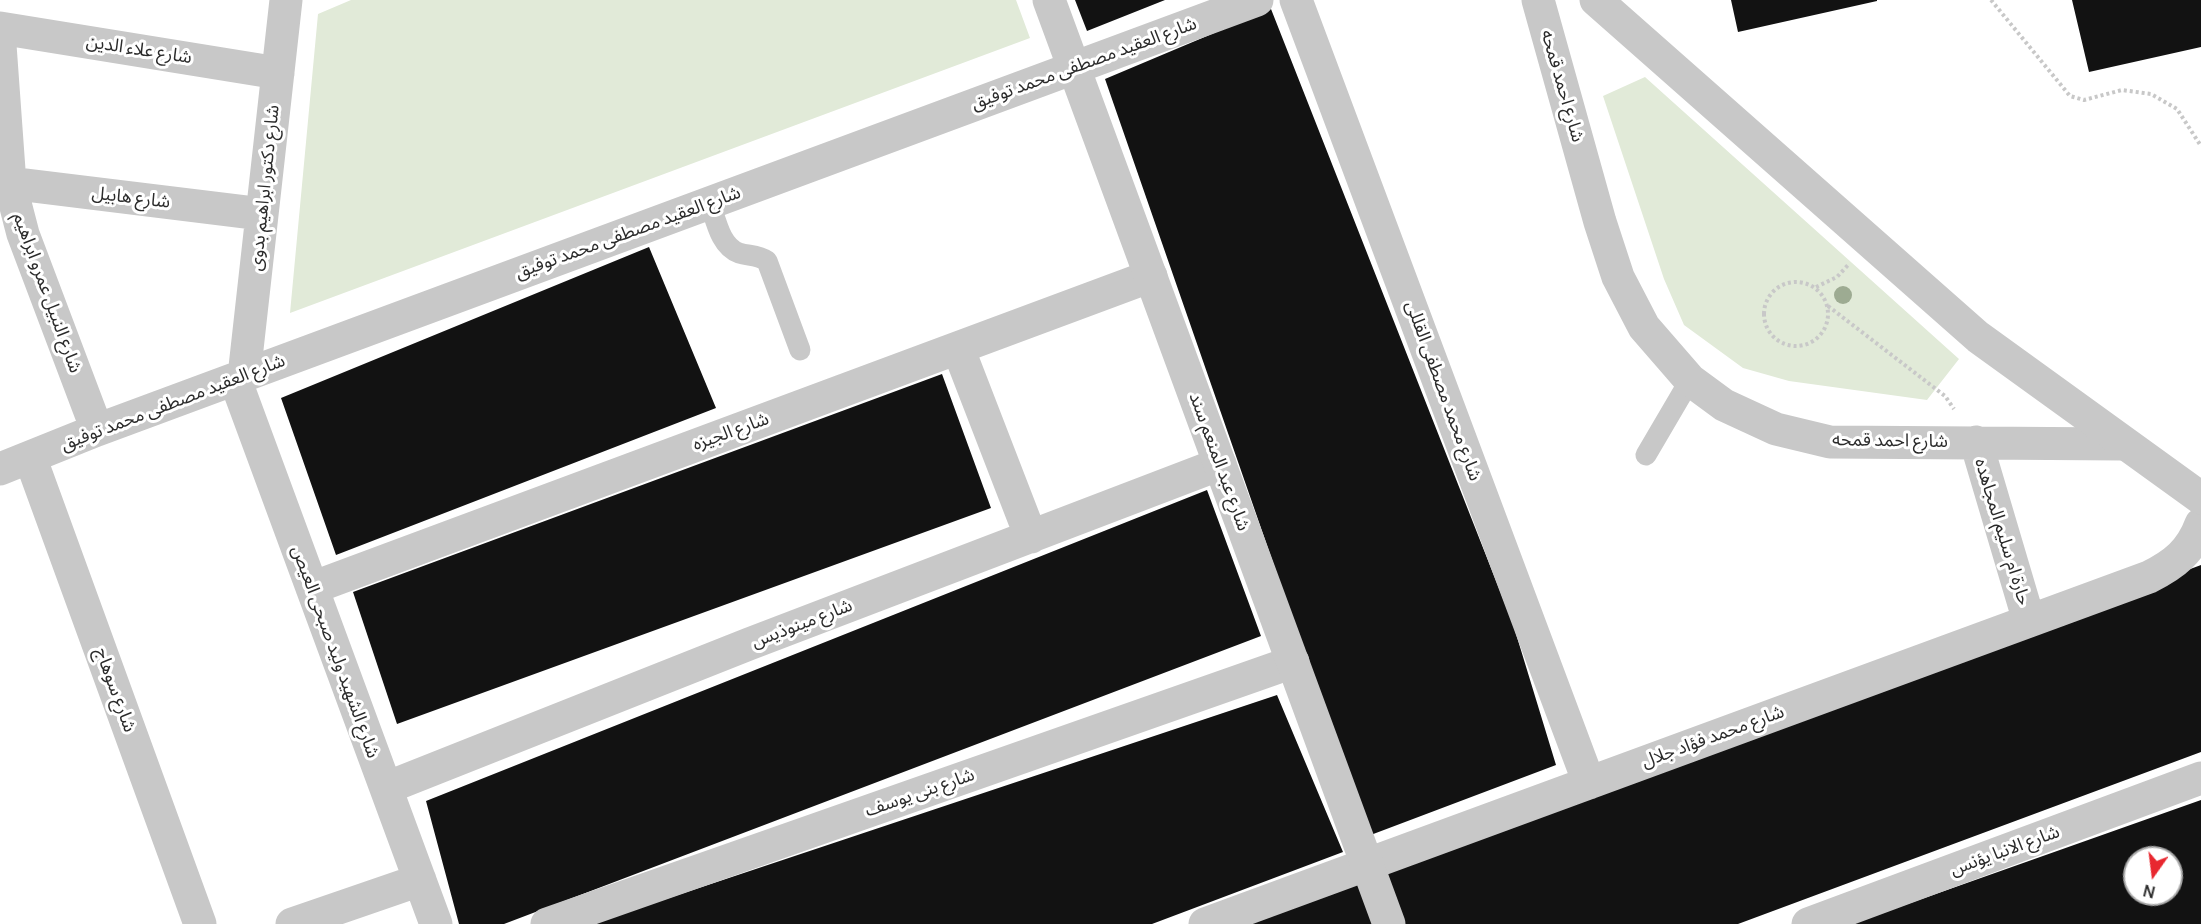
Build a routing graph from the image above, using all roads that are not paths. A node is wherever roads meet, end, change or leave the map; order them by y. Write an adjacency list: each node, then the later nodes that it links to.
1 (286, 0): 10 (street, شارع دكتور ابراهيم بدوى)
2 (1049, 0): 9 (street, شارع عبد المنعم سند)
3 (1257, 0): 9 (street, شارع العقيد مصطفى محمد توفيق)
4 (1296, 0): 33 (street, شارع محمد مصطفى القللى)
5 (1538, 0): 18 (street, شارع احمد قمحه)
6 (1596, 0): 21 (street)
7 (0, 27): 10 (street, شارع علاء الدين)
8 (0, 45): 11 (street, شارع النبيل عمرو ابراهيم)
9 (1074, 68): 12 (street, شارع العقيد مصطفى محمد توفيق); 14 (street, شارع عبد المنعم سند)
10 (278, 73): 13 (street, شارع دكتور ابراهيم بدوى)
11 (5, 183): 13 (street, شارع هابيل); 19 (street, شارع النبيل عمرو ابراهيم)
12 (710, 203): 16 (lane); 17 (street, شارع العقيد مصطفى محمد توفيق)
13 (262, 214): 17 (street, شارع دكتور ابراهيم بدوى)
14 (1151, 276): 15 (street, شارع الجيزه); 24 (street, شارع عبد المنعم سند)
15 (958, 348): 28 (street); 29 (street, شارع الجيزه)
16 (800, 350)
17 (239, 377): 19 (street, شارع العقيد مصطفى محمد توفيق); 29 (street, شارع الشهيد وليد صبحى العيص)
18 (1690, 380): 20 (street, شارع احمد قمحه); 22 (lane)
19 (97, 430): 23 (street, شارع العقيد مصطفى محمد توفيق)
20 (1976, 442): 21 (street, شارع احمد قمحه); 30 (street, حارة ام سليم المجاهده)
21 (2123, 444): 26 (street)
22 (1646, 455)
23 (30, 457): 25 (street, شارع العقيد مصطفى محمد توفيق); 37 (street, شارع سوهاج)
24 (1220, 464): 28 (street, شارع مينوذيس); 31 (street, شارع عبد المنعم سند)
25 (0, 469)
26 (2201, 498)
27 (2201, 524): 30 (street, شارع محمد فؤاد جلال)
28 (1031, 537): 34 (street, شارع مينوذيس)
29 (312, 588): 34 (street, شارع الشهيد وليد صبحى العيص)
30 (2029, 621): 33 (street, شارع محمد فؤاد جلال)
31 (1293, 662): 35 (street, شارع عبد المنعم سند); 40 (street, شارع بنى يوسف)
32 (2201, 778): 43 (street, شارع الانبا يؤنس)
33 (1589, 783): 35 (street, شارع محمد فؤاد جلال)
34 (386, 788): 36 (street, شارع الشهيد وليد صبحى العيص)
35 (1367, 864): 41 (street, شارع محمد فؤاد جلال); 42 (street, شارع عبد المنعم سند)
36 (420, 880): 38 (street); 39 (street, شارع الشهيد وليد صبحى العيص)
37 (200, 924)
38 (292, 924)
39 (436, 924)
40 (547, 924)
41 (1205, 924)
42 (1389, 924)
43 (1808, 924)

